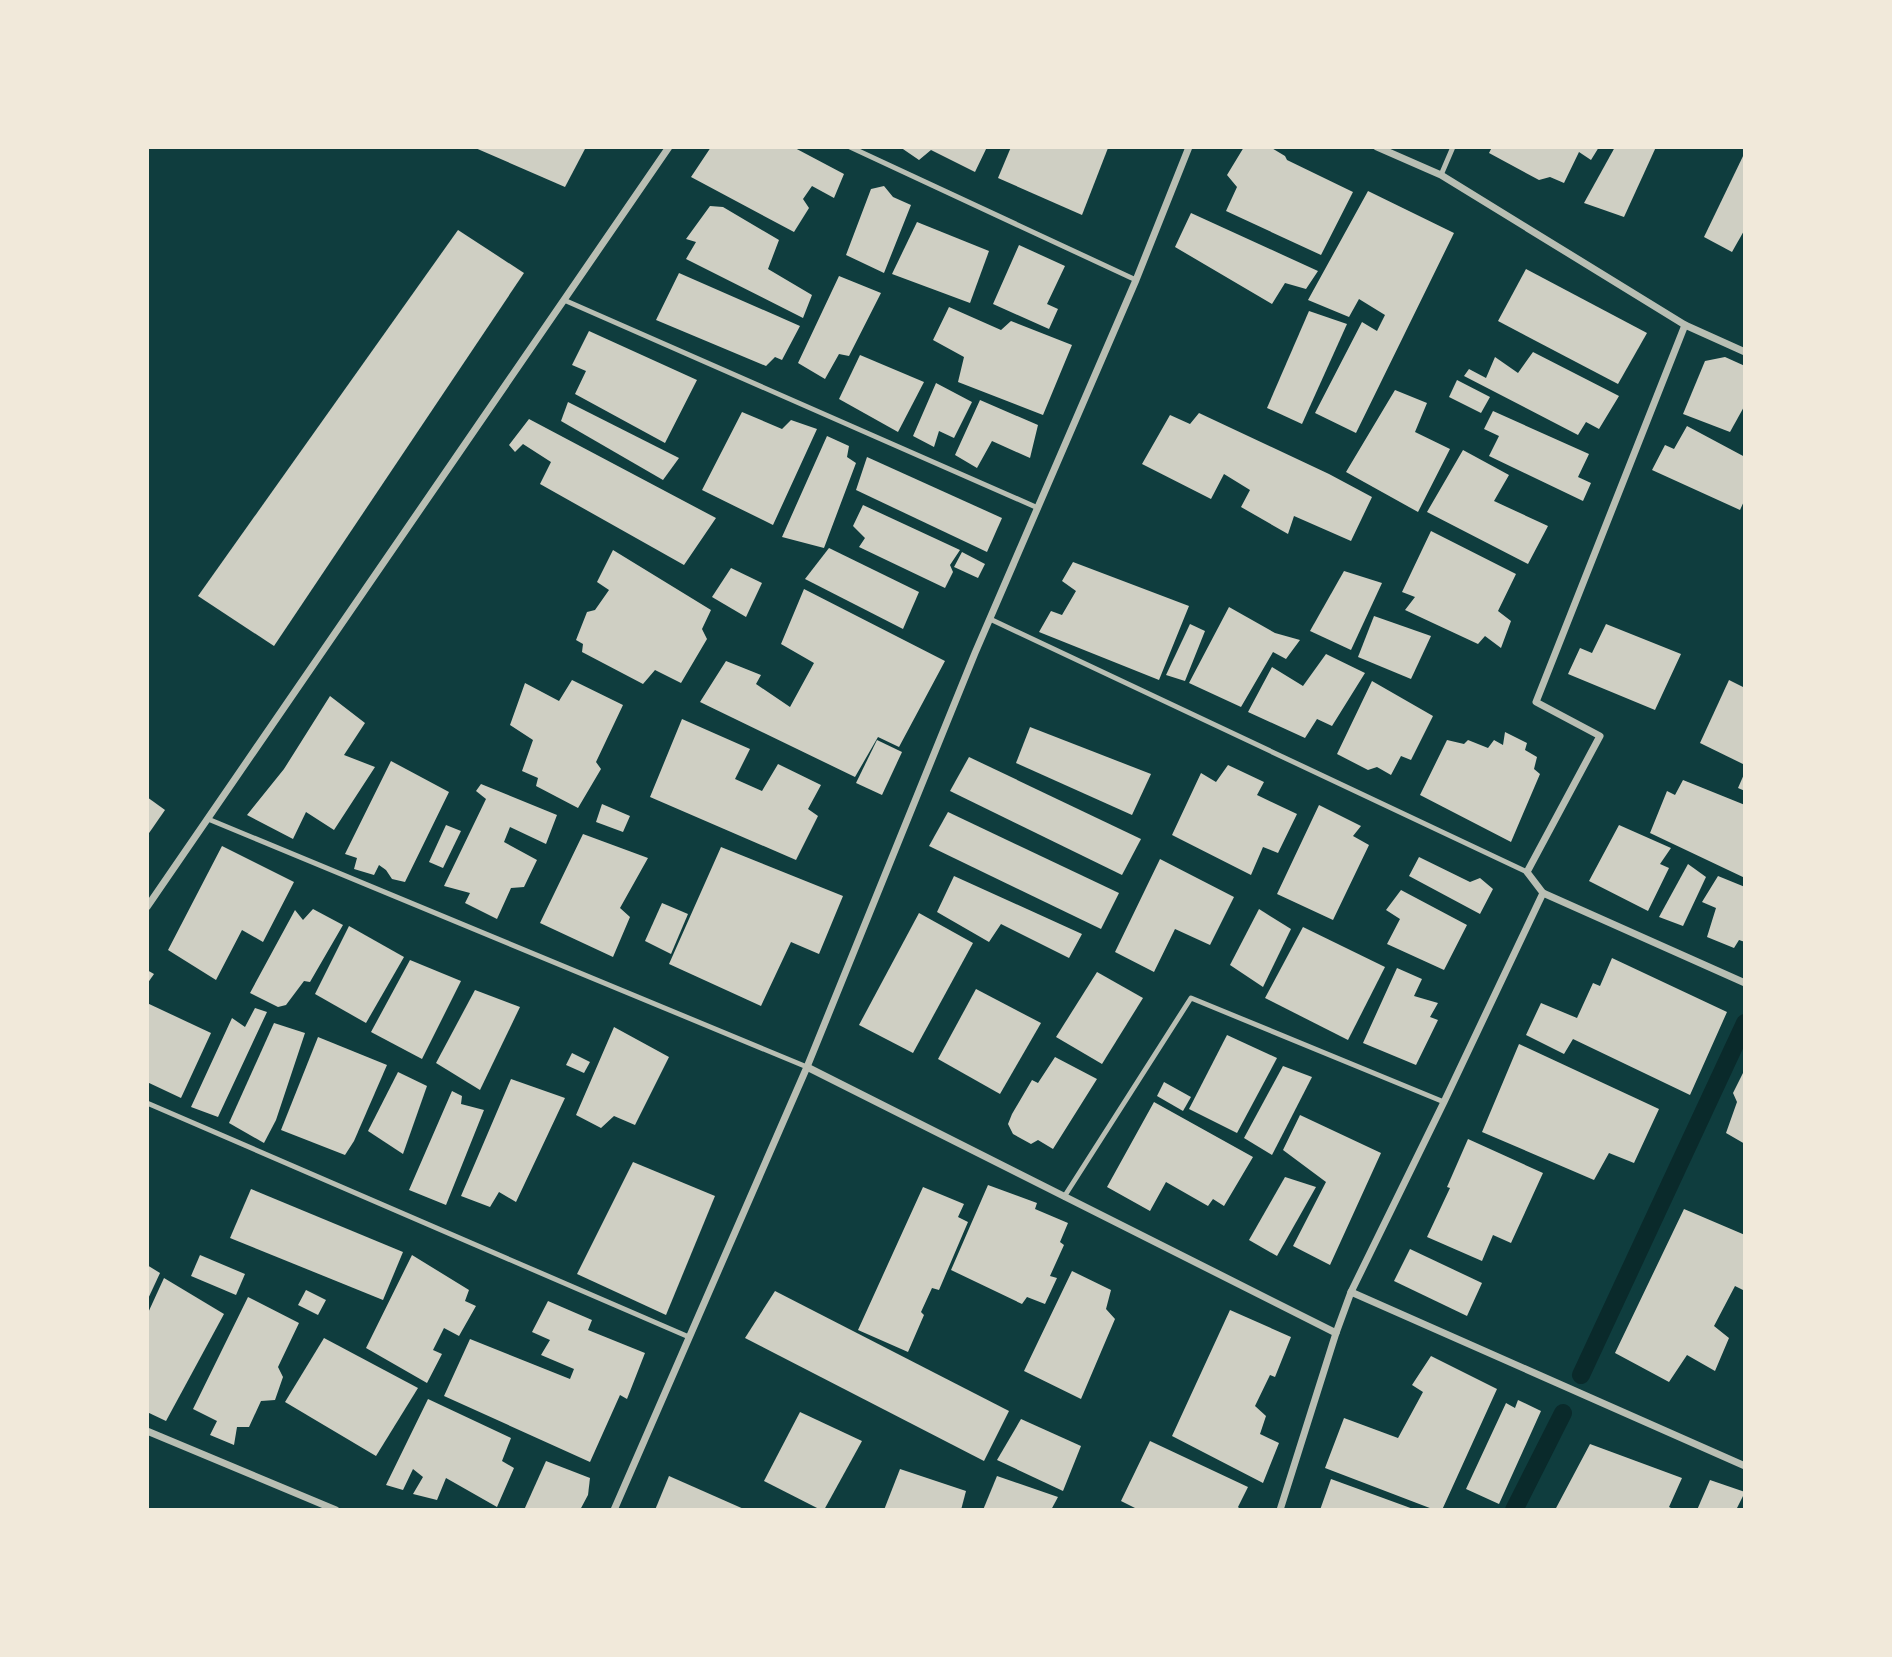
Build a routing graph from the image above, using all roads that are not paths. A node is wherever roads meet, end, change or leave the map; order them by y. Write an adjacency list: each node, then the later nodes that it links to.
1 (669, 147): 8 (street)
2 (850, 147): 7 (lane)
3 (1189, 147): 7 (street)
4 (1377, 147): 6 (street)
5 (1453, 147): 6 (lane)
6 (1441, 175): 9 (street)
7 (1136, 280): 11 (street)
8 (564, 300): 11 (lane); 13 (street)
9 (1685, 325): 10 (street); 14 (street)
10 (1745, 352)
11 (1038, 508): 12 (street)
12 (990, 620): 14 (lane); 18 (street)
13 (208, 819): 16 (street); 18 (lane)
14 (1527, 872): 15 (street)
15 (1543, 893): 17 (street); 19 (street)
16 (147, 907)
17 (1745, 983)
18 (807, 1067): 21 (street); 24 (street)
19 (1444, 1102): 21 (lane); 22 (street)
20 (147, 1103): 24 (lane)
21 (1064, 1197): 23 (street)
22 (1351, 1292): 23 (street); 26 (street)
23 (1336, 1333): 29 (street)
24 (689, 1337): 28 (street)
25 (147, 1431): 27 (street)
26 (1745, 1466)
27 (336, 1510)
28 (614, 1510)
29 (1280, 1510)

